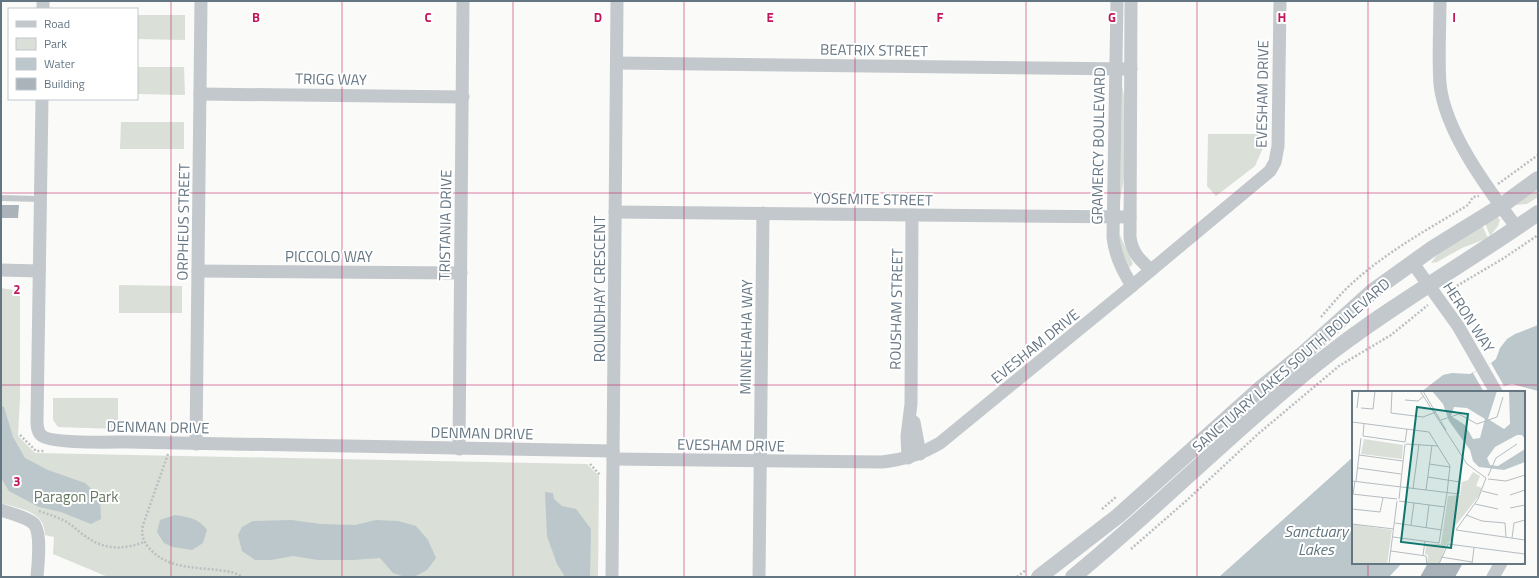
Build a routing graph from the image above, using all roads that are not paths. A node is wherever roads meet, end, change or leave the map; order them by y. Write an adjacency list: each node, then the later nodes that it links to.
1 (201, 1): 11 (street, ORPHEUS STREET)
2 (463, 1): 12 (street, TRISTANIA DRIVE)
3 (617, 1): 8 (street, ROUNDHAY CRESCENT)
4 (1117, 1): 9 (street, GRAMERCY BOULEVARD)
5 (1131, 1): 10 (street)
6 (1280, 1): 27 (street, EVESHAM DRIVE)
7 (1440, 1): 17 (street)
8 (617, 63): 9 (street, BEATRIX STREET); 18 (street, ROUNDHAY CRESCENT)
9 (1114, 68): 10 (street, BEATRIX STREET); 22 (street, GRAMERCY BOULEVARD)
10 (1131, 69): 23 (street)
11 (200, 94): 12 (street, TRIGG WAY); 29 (street, ORPHEUS STREET)
12 (462, 97): 30 (street, TRISTANIA DRIVE)
13 (42, 100): 16 (street, DENMAN DRIVE)
14 (1538, 179): 17 (street, SANCTUARY LAKES SOUTH BOULEVARD)
15 (1, 198): 16 (lane)
16 (41, 199): 28 (street, DENMAN DRIVE)
17 (1501, 206): 24 (street); 25 (street, SANCTUARY LAKES SOUTH BOULEVARD)
18 (615, 212): 20 (street, YOSEMITE STREET); 36 (street, ROUNDHAY CRESCENT)
19 (1538, 213): 24 (street, SANCTUARY LAKES SOUTH BOULEVARD)
20 (763, 214): 21 (street, YOSEMITE STREET); 38 (street, MINNEHAHA WAY)
21 (912, 215): 22 (street, YOSEMITE STREET); 37 (street, ROUSHAM STREET)
22 (1113, 217): 23 (street, YOSEMITE STREET); 31 (street, GRAMERCY BOULEVARD)
23 (1130, 217): 27 (street)
24 (1517, 228): 32 (street, SANCTUARY LAKES SOUTH BOULEVARD)
25 (1412, 262): 32 (street, HERON WAY); 41 (street, SANCTUARY LAKES SOUTH BOULEVARD)
26 (1, 270): 28 (street)
27 (1151, 270): 31 (street, EVESHAM DRIVE)
28 (39, 271): 34 (street, DENMAN DRIVE)
29 (198, 271): 30 (street, PICCOLO WAY); 34 (street, ORPHEUS STREET)
30 (461, 273): 35 (street, TRISTANIA DRIVE)
31 (1132, 286): 37 (street, EVESHAM DRIVE)
32 (1433, 291): 33 (street, HERON WAY); 46 (street, SANCTUARY LAKES SOUTH BOULEVARD)
33 (1495, 391)
34 (196, 444): 35 (street, DENMAN DRIVE)
35 (459, 449): 36 (street, DENMAN DRIVE)
36 (613, 455): 38 (street, EVESHAM DRIVE); 43 (street, ROUNDHAY CRESCENT)
37 (914, 456): 38 (street, EVESHAM DRIVE)
38 (761, 461): 44 (street)
39 (1, 510): 42 (street)
40 (1500, 564): 47 (street)
41 (1059, 571): 45 (street, SANCTUARY LAKES SOUTH BOULEVARD)
42 (37, 577)
43 (612, 577)
44 (759, 577)
45 (1039, 577)
46 (1073, 577)
47 (1493, 577)

